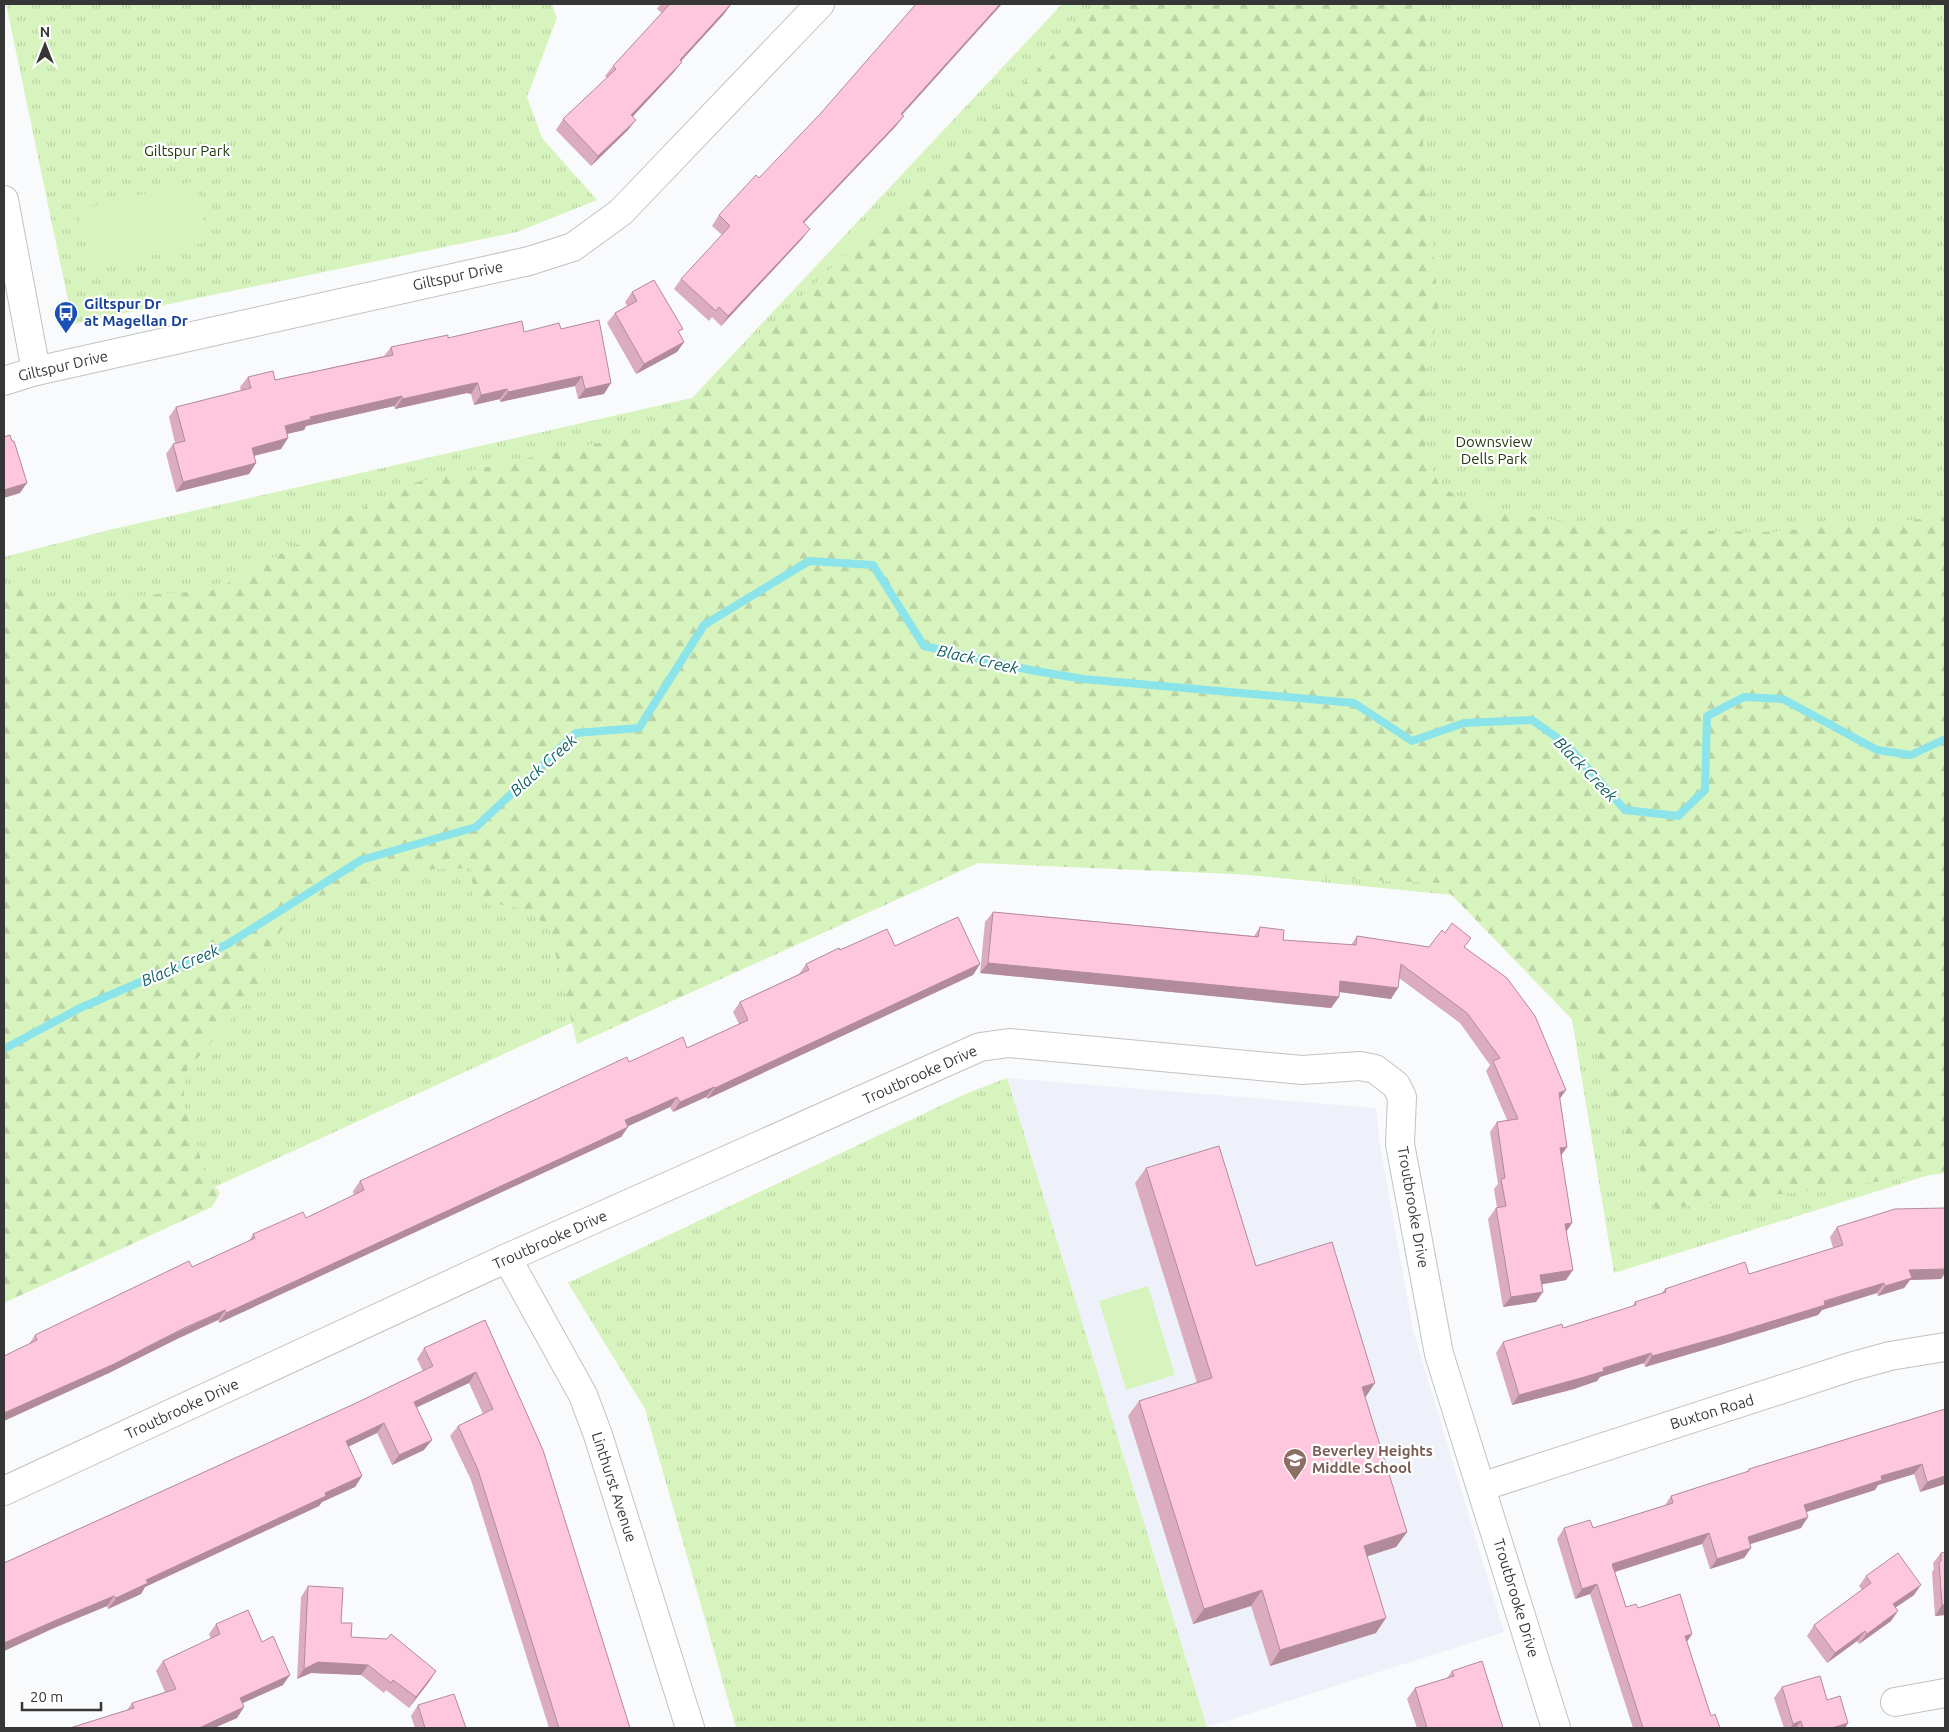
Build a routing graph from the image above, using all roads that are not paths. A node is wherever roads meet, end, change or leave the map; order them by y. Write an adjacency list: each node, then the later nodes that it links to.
1 (812, 6): 3 (street, Giltspur Drive)
2 (4, 200): 3 (street)
3 (36, 371): 4 (street, Giltspur Drive)
4 (4, 381)
5 (507, 1258): 7 (street, Troutbrooke Drive); 8 (street, Troutbrooke Drive); 11 (street, Linthurst Avenue)
6 (1945, 1347): 7 (street, Buxton Road)
7 (1481, 1487): 12 (street, Troutbrooke Drive)
8 (4, 1492)
9 (1945, 1693): 10 (street)
10 (1895, 1702)
11 (690, 1728)
12 (1556, 1728)

